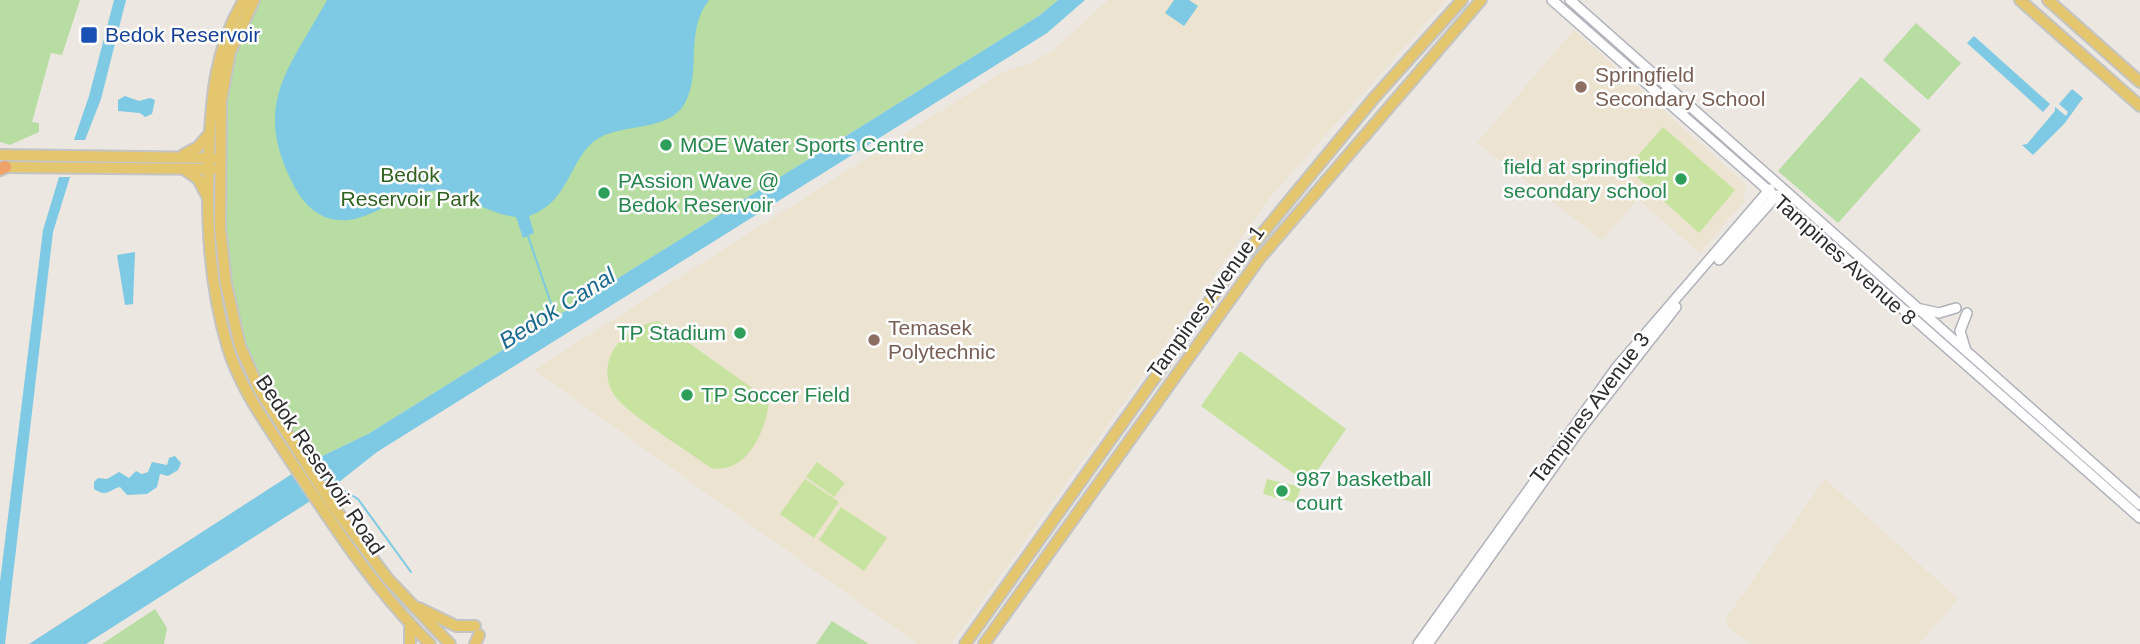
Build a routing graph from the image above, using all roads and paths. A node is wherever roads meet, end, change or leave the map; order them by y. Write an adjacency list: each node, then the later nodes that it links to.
1 (244, 0): 15 (main road, Bedok Reservoir Road)
2 (254, 0): 17 (main road, Bedok Reservoir Road)
3 (1462, 0): 11 (main road, Tampines Avenue 1)
4 (1481, 0): 12 (main road, Tampines Avenue 1)
5 (1552, 0): 10 (street, Tampines Avenue 8)
6 (1570, 0): 9 (street, Tampines Avenue 8)
7 (2020, 0): 14 (main road)
8 (2049, 0): 13 (main road)
9 (1595, 21): 10 (street); 20 (street, Tampines Avenue 8)
10 (1587, 30): 21 (street, Tampines Avenue 8)
11 (1398, 69): 12 (main road); 23 (main road, Tampines Avenue 1)
12 (1410, 80): 24 (main road, Tampines Avenue 1)
13 (2140, 82)
14 (2140, 106)
15 (210, 133): 16 (main road); 17 (main road, Bedok Reservoir Road)
16 (177, 158): 17 (main road); 18 (main road)
17 (214, 164): 19 (main road); 22 (main road, Bedok Reservoir Road); 29 (main road, Bedok Reservoir Road)
18 (1, 165): 19 (main road)
19 (183, 169): 22 (main road)
20 (1779, 185): 21 (street, Tampines Avenue 3); 25 (street, Tampines Avenue 8)
21 (1772, 194): 32 (street, Tampines Avenue 8); 43 (street, Tampines Avenue 3); 44 (street, Tampines Avenue 3)
22 (208, 198): 29 (main road, Bedok Reservoir Road)
23 (1248, 250): 24 (main road); 34 (main road, Tampines Avenue 1)
24 (1260, 258): 33 (main road, Tampines Avenue 1)
25 (1916, 307): 26 (street); 28 (street, Tampines Avenue 8)
26 (1956, 308)
27 (1967, 313): 28 (street)
28 (1967, 352): 30 (street, Tampines Avenue 8)
29 (293, 454): 31 (main road, Bedok Reservoir Road)
30 (2140, 505)
31 (329, 509): 35 (main road, Bedok Reservoir Road); 36 (main road, Bedok Reservoir Road)
32 (2140, 518)
33 (1045, 557): 34 (main road); 42 (main road, Tampines Avenue 1)
34 (1025, 561): 41 (main road, Tampines Avenue 1)
35 (414, 606): 37 (main road); 40 (main road, Bedok Reservoir Road)
36 (410, 625): 38 (main road); 39 (main road, Bedok Reservoir Road)
37 (477, 635)
38 (410, 644)
39 (430, 644)
40 (450, 644)
41 (965, 644)
42 (984, 644)
43 (1418, 644)
44 (1428, 644)

